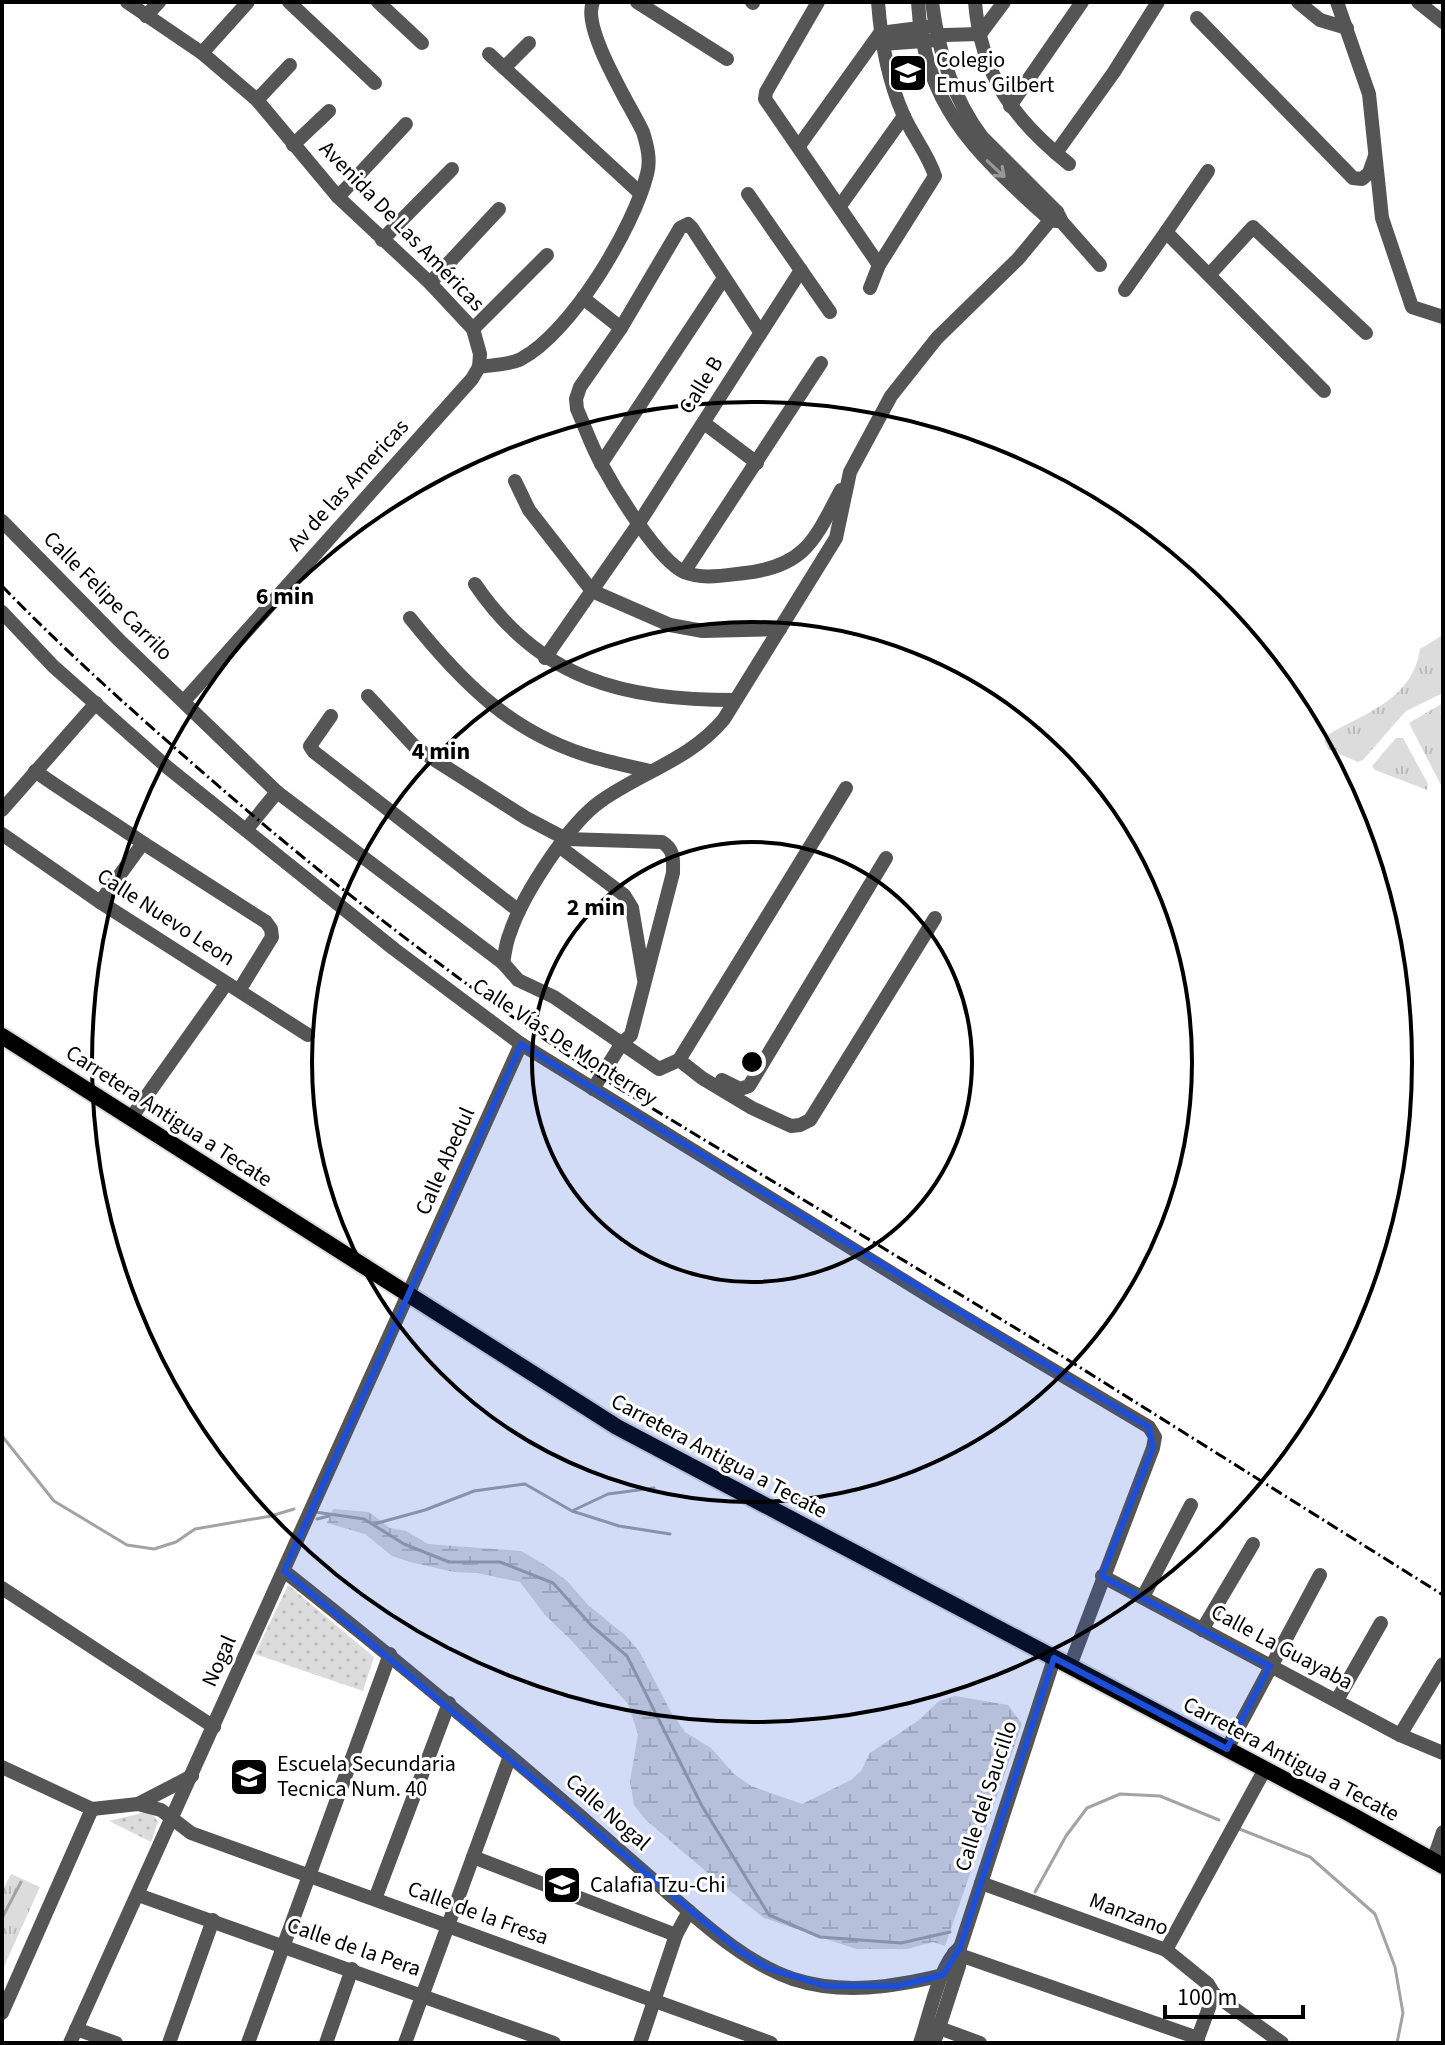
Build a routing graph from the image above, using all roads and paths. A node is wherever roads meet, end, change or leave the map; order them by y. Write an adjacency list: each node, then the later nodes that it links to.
1 (127, 2): 19 (street, Avenida De Las Américas)
2 (159, 2): 19 (street)
3 (248, 2): 29 (street)
4 (289, 2): 34 (street)
5 (378, 2): 27 (street)
6 (593, 2): 47 (street)
7 (637, 2): 31 (street)
8 (818, 2): 41 (street)
9 (878, 2): 26 (street)
10 (918, 2): 23 (street)
11 (932, 2): 24 (street)
12 (975, 2): 25 (street)
13 (1004, 2): 25 (street)
14 (1082, 2): 36 (street)
15 (1158, 2): 43 (street)
16 (1298, 2): 22 (street)
17 (1337, 2): 22 (street)
18 (1418, 2): 21 (street)
19 (146, 16): 29 (street, Avenida De Las Américas)
20 (1197, 18): 42 (street)
21 (1443, 22)
22 (1347, 28): 42 (street)
23 (920, 34): 24 (street); 26 (street); 52 (street, one-way to 52)
24 (939, 34): 25 (street); 52 (street)
25 (980, 34): 36 (street)
26 (878, 39): 38 (street); 41 (street)
27 (422, 43)
28 (529, 43): 33 (street)
29 (202, 53): 35 (street, Avenida De Las Américas)
30 (489, 54): 33 (street)
31 (727, 59)
32 (290, 65): 35 (street)
33 (504, 68): 47 (street)
34 (375, 83)
35 (257, 100): 40 (street, Avenida De Las Américas)
36 (1010, 106): 43 (street)
37 (329, 111): 40 (street)
38 (904, 116): 50 (street); 56 (street)
39 (406, 124): 49 (street)
40 (293, 145): 49 (street, Avenida De Las Américas)
41 (799, 146): 50 (street)
42 (1377, 150): 66 (street)
43 (1056, 153): 44 (street)
44 (1069, 164)
45 (452, 169): 54 (street)
46 (1208, 171): 53 (street)
47 (640, 193): 64 (street)
48 (748, 194): 58 (street)
49 (338, 197): 54 (street, Avenida De Las Américas)
50 (840, 206): 56 (street)
51 (499, 209): 61 (street)
52 (1056, 218): 57 (street); 77 (street)
53 (1166, 232): 59 (street); 63 (street)
54 (382, 240): 61 (street, Avenida De Las Américas)
55 (547, 255): 68 (street)
56 (879, 265): 62 (street)
57 (1100, 265)
58 (801, 270): 65 (street); 69 (street, Calle B)
59 (1210, 274): 70 (street); 73 (street)
60 (724, 278): 67 (street); 69 (street); 76 (street)
61 (430, 283): 68 (street, Avenida De Las Américas)
62 (870, 288)
63 (1125, 290)
64 (583, 298): 67 (street); 72 (street)
65 (830, 312)
66 (1443, 317)
67 (621, 328): 76 (street)
68 (473, 329): 72 (street, Avenida De Las Américas)
69 (760, 332): 74 (street, Calle B)
70 (1366, 333)
71 (821, 363): 75 (street)
72 (479, 367): 90 (street, Av de las Americas)
73 (1324, 391)
74 (704, 423): 75 (street); 80 (street, Calle B)
75 (757, 463): 81 (street)
76 (601, 464): 80 (street)
77 (850, 472): 81 (street); 86 (street)
78 (515, 481): 83 (street)
79 (2, 521): 90 (street, Calle Felipe Carrilo)
80 (639, 523): 81 (street); 83 (street, Calle B)
81 (684, 572)
82 (475, 584): 87 (street)
83 (592, 591): 86 (street); 87 (street, Calle B)
84 (2, 612): 91 (street, Calle Vías De Monterrey)
85 (410, 618): 94 (street)
86 (780, 629): 89 (street)
87 (545, 658): 89 (street)
88 (368, 696): 101 (street)
89 (735, 700): 94 (street)
90 (184, 701): 96 (street, Calle Felipe Carrilo)
91 (96, 703): 93 (street); 98 (street, Calle Vías De Monterrey)
92 (331, 716): 104 (street)
93 (35, 771): 97 (street); 100 (street)
94 (650, 771): 101 (street)
95 (846, 788): 113 (street)
96 (277, 792): 98 (street); 106 (street, Calle Felipe Carrilo)
97 (2, 810)
98 (246, 830): 112 (street, Calle Vías De Monterrey)
99 (2, 834): 103 (street, Calle Nuevo Leon)
100 (143, 843): 103 (street); 108 (street)
101 (563, 843): 104 (street); 107 (street); 107 (street)
102 (886, 858): 113 (street)
103 (100, 902): 108 (street, Calle Nuevo Leon)
104 (519, 911): 106 (street)
105 (935, 918): 113 (street)
106 (503, 963): 111 (street, Calle Felipe Carrilo)
107 (645, 983): 111 (street)
108 (233, 987): 109 (street, Calle Nuevo Leon); 115 (street)
109 (308, 1035)
110 (2, 1036): 115 (main road, Carretera Antigua a Tecate)
111 (622, 1043): 113 (street, Calle Felipe Carrilo); 114 (street)
112 (521, 1044): 114 (street, Calle Vías De Monterrey); 116 (street, Calle Abedul)
113 (684, 1063)
114 (593, 1089): 117 (street, Calle Vías De Monterrey)
115 (131, 1118): 116 (main road, Carretera Antigua a Tecate)
116 (409, 1296): 120 (street, Nogal); 128 (main road, Carretera Antigua a Tecate)
117 (1155, 1437): 122 (street, Calle del Saucillo)
118 (1191, 1505): 124 (street)
119 (1253, 1544): 126 (street)
120 (284, 1571): 127 (street, Calle Nogal); 133 (street, Nogal)
121 (1320, 1575): 130 (street)
122 (1102, 1576): 124 (street, Calle La Guayaba); 128 (street, Calle del Saucillo)
123 (2, 1588): 133 (street)
124 (1143, 1597): 126 (street, Calle La Guayaba)
125 (1381, 1623): 131 (street)
126 (1202, 1630): 130 (street, Calle La Guayaba)
127 (390, 1654): 132 (street, Calle Nogal); 147 (street)
128 (1062, 1662): 135 (main road, Carretera Antigua a Tecate); 148 (street, Calle del Saucillo)
129 (1443, 1664): 134 (street)
130 (1270, 1666): 131 (street, Calle La Guayaba); 135 (street)
131 (1337, 1700): 134 (street, Calle La Guayaba)
132 (449, 1703): 137 (street, Calle Nogal); 150 (street)
133 (214, 1727): 140 (street, Nogal)
134 (1400, 1735): 136 (street, Calle La Guayaba)
135 (1227, 1749): 139 (main road, Carretera Antigua a Tecate)
136 (1443, 1753)
137 (510, 1756): 145 (street); 151 (street, Calle Nogal)
138 (2, 1767): 142 (street)
139 (1265, 1769): 146 (main road, Carretera Antigua a Tecate); 156 (street)
140 (192, 1776): 141 (street); 143 (street, Nogal)
141 (138, 1804): 142 (street); 143 (street, Calle de la Fresa)
142 (92, 1809): 163 (street)
143 (173, 1819): 147 (street, Calle de la Fresa); 149 (street, Nogal)
144 (1443, 1832): 146 (street)
145 (473, 1857): 153 (street); 154 (street)
146 (1438, 1863)
147 (308, 1875): 150 (street, Calle de la Fresa); 155 (street)
148 (981, 1883): 156 (street, Manzano); 157 (street, Calle del Saucillo)
149 (138, 1895): 152 (street, Calle de la Pera); 165 (street, Nogal)
150 (375, 1899): 153 (street, Calle de la Fresa)
151 (689, 1911): 154 (street); 159 (street, Calle Nogal)
152 (213, 1920): 155 (street, Calle de la Pera); 168 (street)
153 (447, 1927): 161 (street); 162 (street, Calle de la Fresa)
154 (676, 1935): 162 (street)
155 (284, 1946): 158 (street, Calle de la Pera); 169 (street)
156 (1166, 1950): 160 (street, Manzano)
157 (958, 1952): 159 (street, Calle del Saucillo); 164 (street, Calle del Saucillo); 166 (street)
158 (352, 1969): 161 (street, Calle de la Pera); 170 (street)
159 (943, 1975): 164 (street, Calle del Saucillo)
160 (1214, 1994): 166 (street); 177 (street, Manzano)
161 (422, 1995): 171 (street); 172 (street, Calle de la Pera)
162 (656, 2000): 173 (street); 174 (street, Calle de la Fresa)
163 (2, 2013)
164 (934, 2032): 175 (street, Calle del Saucillo); 176 (street)
165 (73, 2036): 167 (street)
166 (1197, 2041)
167 (116, 2043)
168 (169, 2043)
169 (248, 2043)
170 (326, 2043)
171 (405, 2043)
172 (554, 2043)
173 (640, 2043)
174 (771, 2043)
175 (920, 2043)
176 (980, 2043)
177 (1282, 2043)

